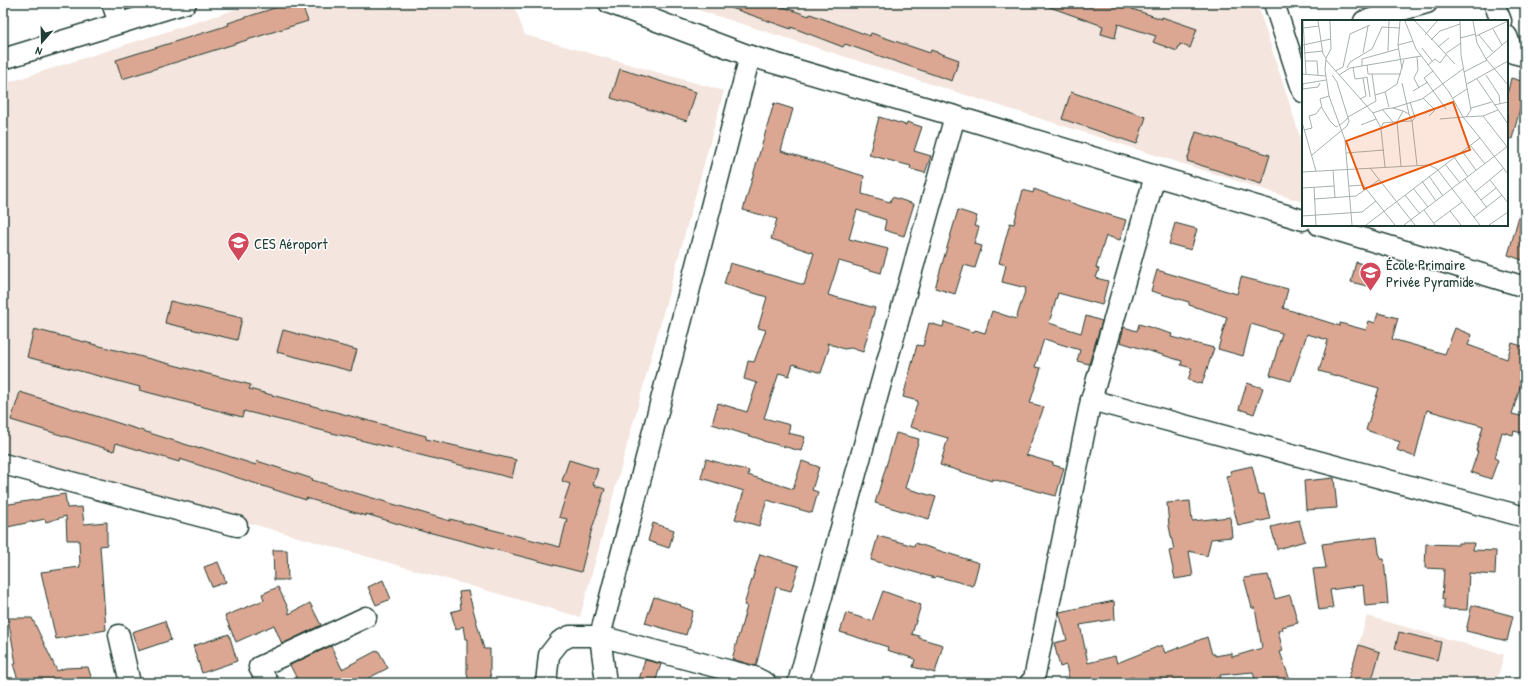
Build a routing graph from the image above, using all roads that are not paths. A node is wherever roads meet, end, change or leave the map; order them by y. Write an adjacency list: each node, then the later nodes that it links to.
1 (112, 3): 9 (street)
2 (186, 3): 9 (street)
3 (609, 3): 12 (street)
4 (1274, 3): 11 (street)
5 (1427, 3): 7 (street)
6 (1494, 3): 8 (street)
7 (1368, 20)
8 (1501, 20)
9 (119, 23): 14 (street)
10 (1508, 38): 13 (street)
11 (1295, 41): 15 (street)
12 (750, 56): 16 (street); 28 (street)
13 (1525, 56)
14 (3, 59)
15 (1302, 86)
16 (955, 116): 17 (street); 35 (street)
17 (1155, 176): 18 (street); 22 (street)
18 (1302, 220)
19 (1325, 226): 20 (street)
20 (1348, 230): 21 (street)
21 (1525, 287)
22 (1091, 400): 24 (street); 29 (street)
23 (3, 464): 25 (street)
24 (1525, 517)
25 (237, 526)
26 (366, 617): 31 (street)
27 (119, 635): 30 (street)
28 (600, 636): 32 (street); 33 (street); 34 (street)
29 (1033, 682)
30 (130, 683)
31 (268, 683)
32 (546, 683)
33 (606, 683)
34 (766, 683)
35 (798, 683)

